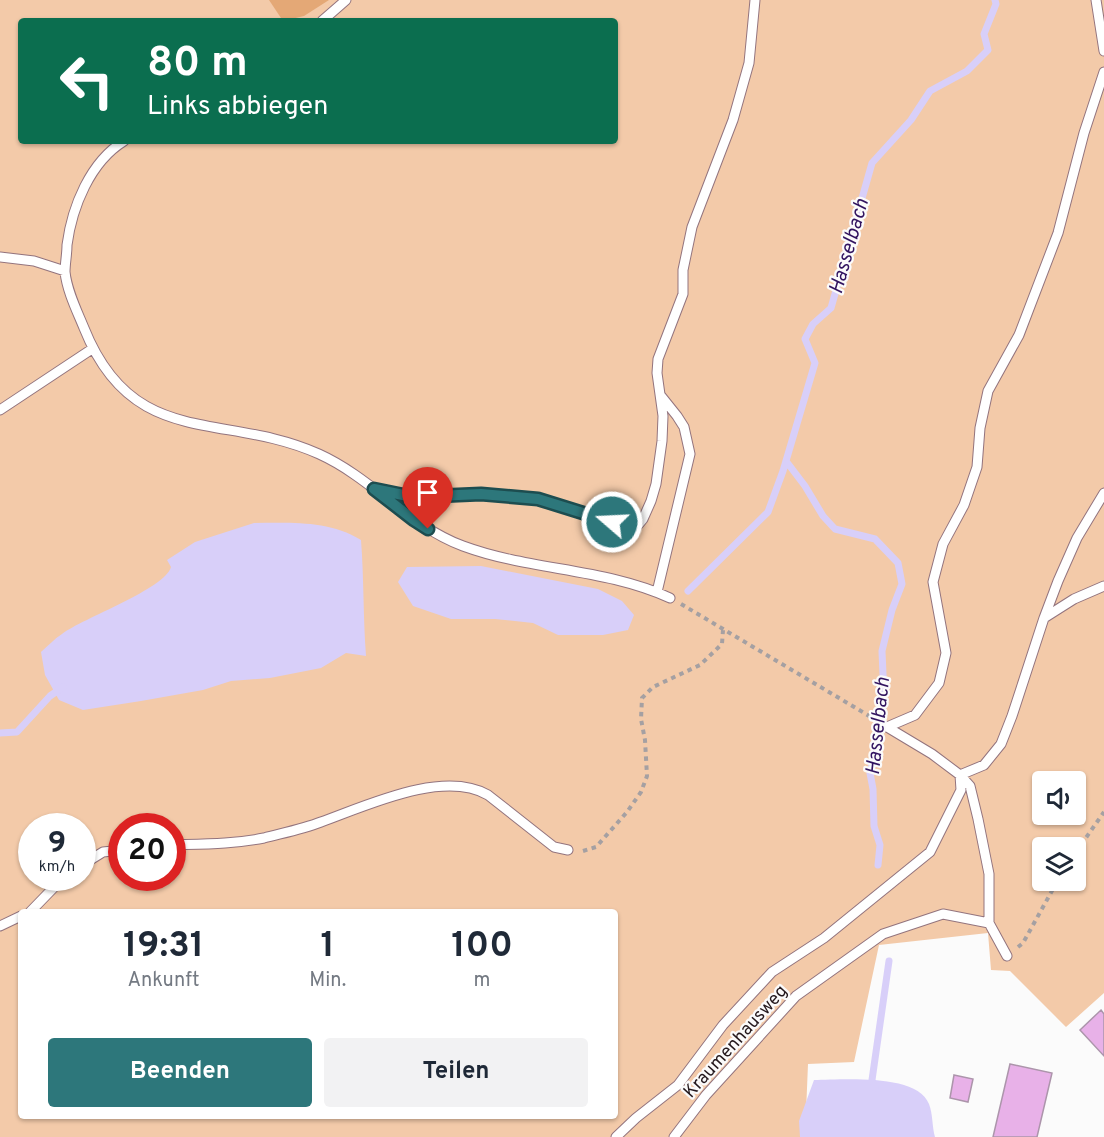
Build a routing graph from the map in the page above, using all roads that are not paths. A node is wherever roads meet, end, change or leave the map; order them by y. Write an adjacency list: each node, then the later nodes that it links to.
1 (346, 0): 4 (lane)
2 (755, 0): 11 (lane)
3 (1096, 0): 5 (lane)
4 (325, 18)
5 (1104, 51)
6 (1104, 72): 19 (lane)
7 (120, 144): 9 (lane)
8 (0, 257): 9 (lane)
9 (65, 271): 10 (lane)
10 (92, 349): 12 (lane); 13 (lane)
11 (661, 396): 13 (lane); 16 (lane)
12 (0, 410)
13 (374, 489): 16 (lane)
14 (1104, 494): 18 (lane)
15 (1104, 586): 18 (lane)
16 (657, 592): 17 (lane)
17 (670, 598)
18 (1044, 618): 19 (lane)
19 (960, 775): 25 (lane); 28 (lane)
20 (186, 845): 21 (lane)
21 (568, 850)
22 (50, 891): 23 (lane)
23 (33, 909)
24 (18, 917): 26 (lane)
25 (989, 923): 27 (lane); 29 (lane, Kraumenhausweg)
26 (0, 926)
27 (1006, 956)
28 (616, 1137)
29 (674, 1137)

